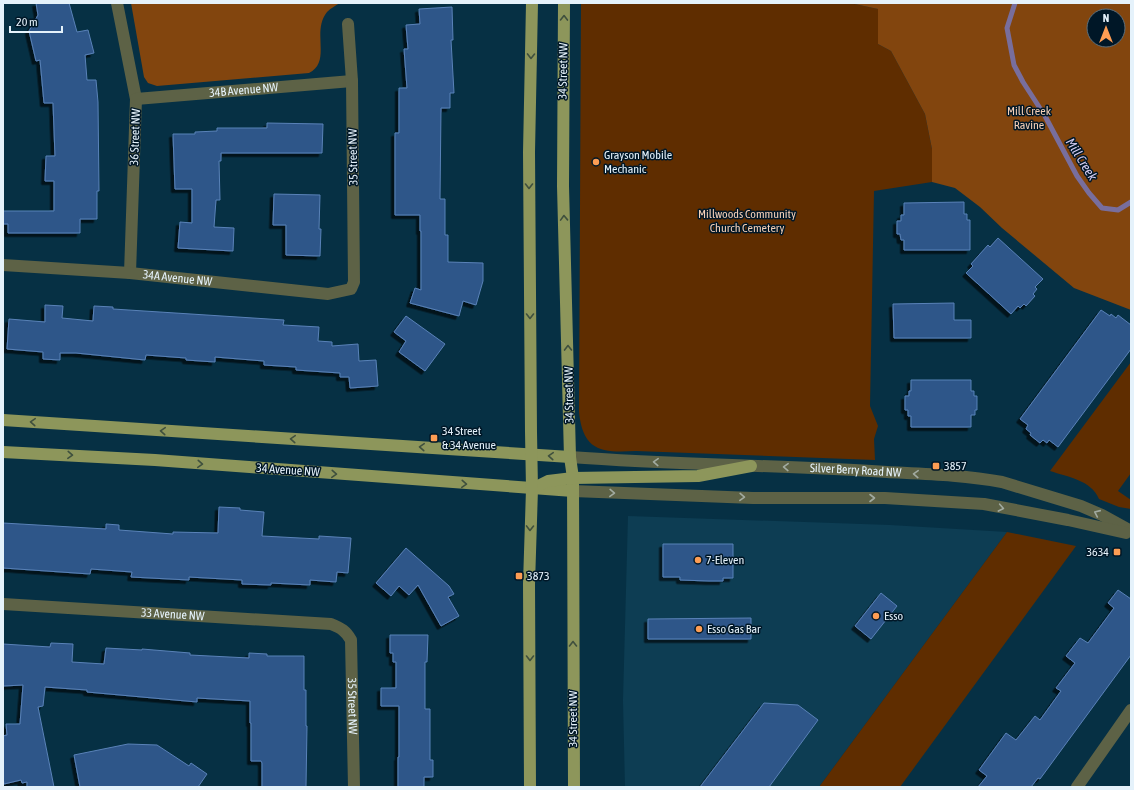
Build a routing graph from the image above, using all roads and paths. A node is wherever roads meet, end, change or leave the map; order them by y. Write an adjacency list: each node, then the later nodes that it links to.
1 (117, 3): 6 (street, 36 Street NW)
2 (532, 3): 12 (main road, one-way to 12)
3 (564, 3): 13 (main road, 34 Street NW, one-way to 3)
4 (348, 24): 5 (street, 35 Street NW)
5 (352, 81): 6 (street, 34B Avenue NW); 9 (street, 35 Street NW)
6 (136, 99): 8 (street, 36 Street NW)
7 (3, 265): 8 (street, 34A Avenue NW)
8 (130, 273): 9 (street, 34A Avenue NW)
9 (351, 289)
10 (3, 420): 12 (main road, one-way to 10)
11 (3, 452): 16 (main road, 34 Avenue NW, one-way to 16)
12 (531, 454): 13 (main road, one-way to 12); 16 (main road)
13 (570, 457): 14 (street, Silver Berry Road NW, one-way to 13); 15 (main road, 34 Street NW)
14 (751, 466): 15 (main road); 18 (street, Silver Berry Road NW, one-way to 14)
15 (572, 478): 16 (main road); 17 (main road, 34 Street NW)
16 (532, 489): 17 (main road, 34 Avenue NW); 24 (main road, one-way to 24)
17 (573, 491): 19 (street, one-way to 19); 25 (main road, 34 Street NW, one-way to 17)
18 (1131, 531)
19 (1131, 534)
20 (3, 604): 21 (street, 33 Avenue NW)
21 (342, 628): 23 (street, 35 Street NW)
22 (1131, 710): 26 (street)
23 (354, 787)
24 (530, 787)
25 (574, 787)
26 (1077, 787)

